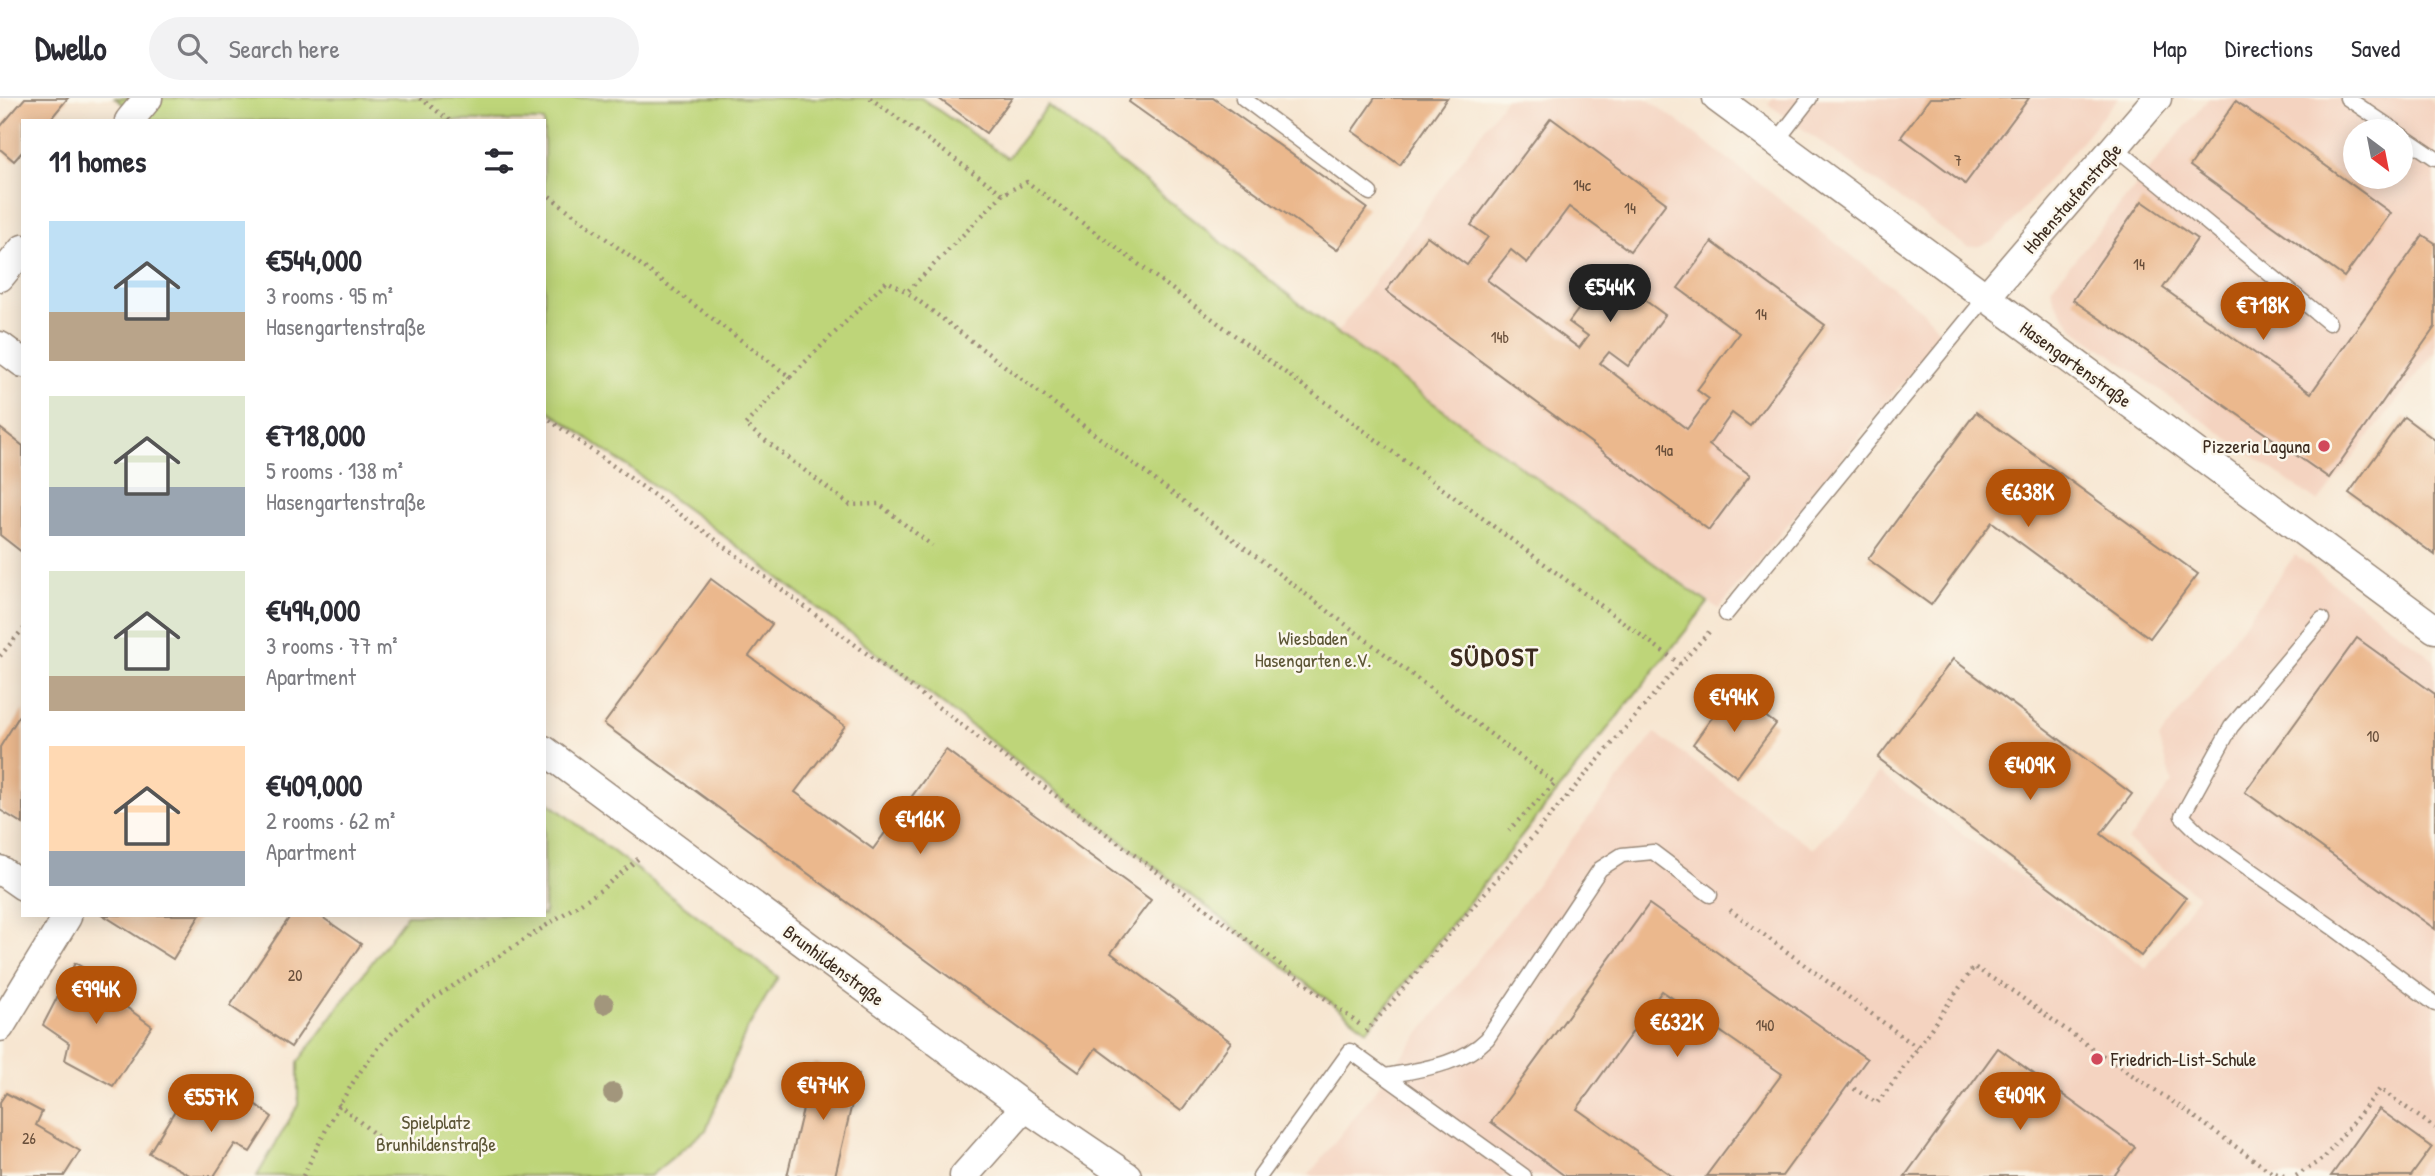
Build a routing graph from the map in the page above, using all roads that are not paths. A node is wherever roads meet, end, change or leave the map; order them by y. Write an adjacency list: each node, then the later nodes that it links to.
1 (148, 98): 9 (street)
2 (1243, 98): 8 (lane)
3 (1271, 98): 8 (lane)
4 (1810, 98): 11 (lane)
5 (2157, 98): 13 (street, Hohenstaufenstraße)
6 (2347, 98): 10 (lane)
7 (1735, 103): 11 (street, Hasengartenstraße)
8 (1261, 111): 15 (lane)
9 (131, 119)
10 (2378, 119)
11 (1776, 142): 18 (street, Hasengartenstraße)
12 (2413, 143): 14 (lane)
13 (2116, 147): 18 (street, Hohenstaufenstraße); 19 (lane)
14 (2435, 158)
15 (1370, 193)
16 (21, 251): 17 (street)
17 (0, 277)
18 (1986, 297): 22 (lane); 24 (street, Hasengartenstraße)
19 (2329, 323)
20 (0, 346): 21 (street)
21 (21, 362)
22 (1726, 614)
23 (2322, 619): 30 (lane)
24 (2435, 629)
25 (546, 751): 33 (street, Brunhildenstraße)
26 (0, 870): 27 (street)
27 (21, 885)
28 (1710, 895): 32 (lane)
29 (67, 917): 31 (street)
30 (2435, 1003)
31 (0, 1027)
32 (1386, 1076): 36 (lane); 37 (lane)
33 (1025, 1107): 34 (street); 35 (street, Brunhildenstraße)
34 (964, 1176)
35 (1127, 1176)
36 (1260, 1176)
37 (1524, 1176)

